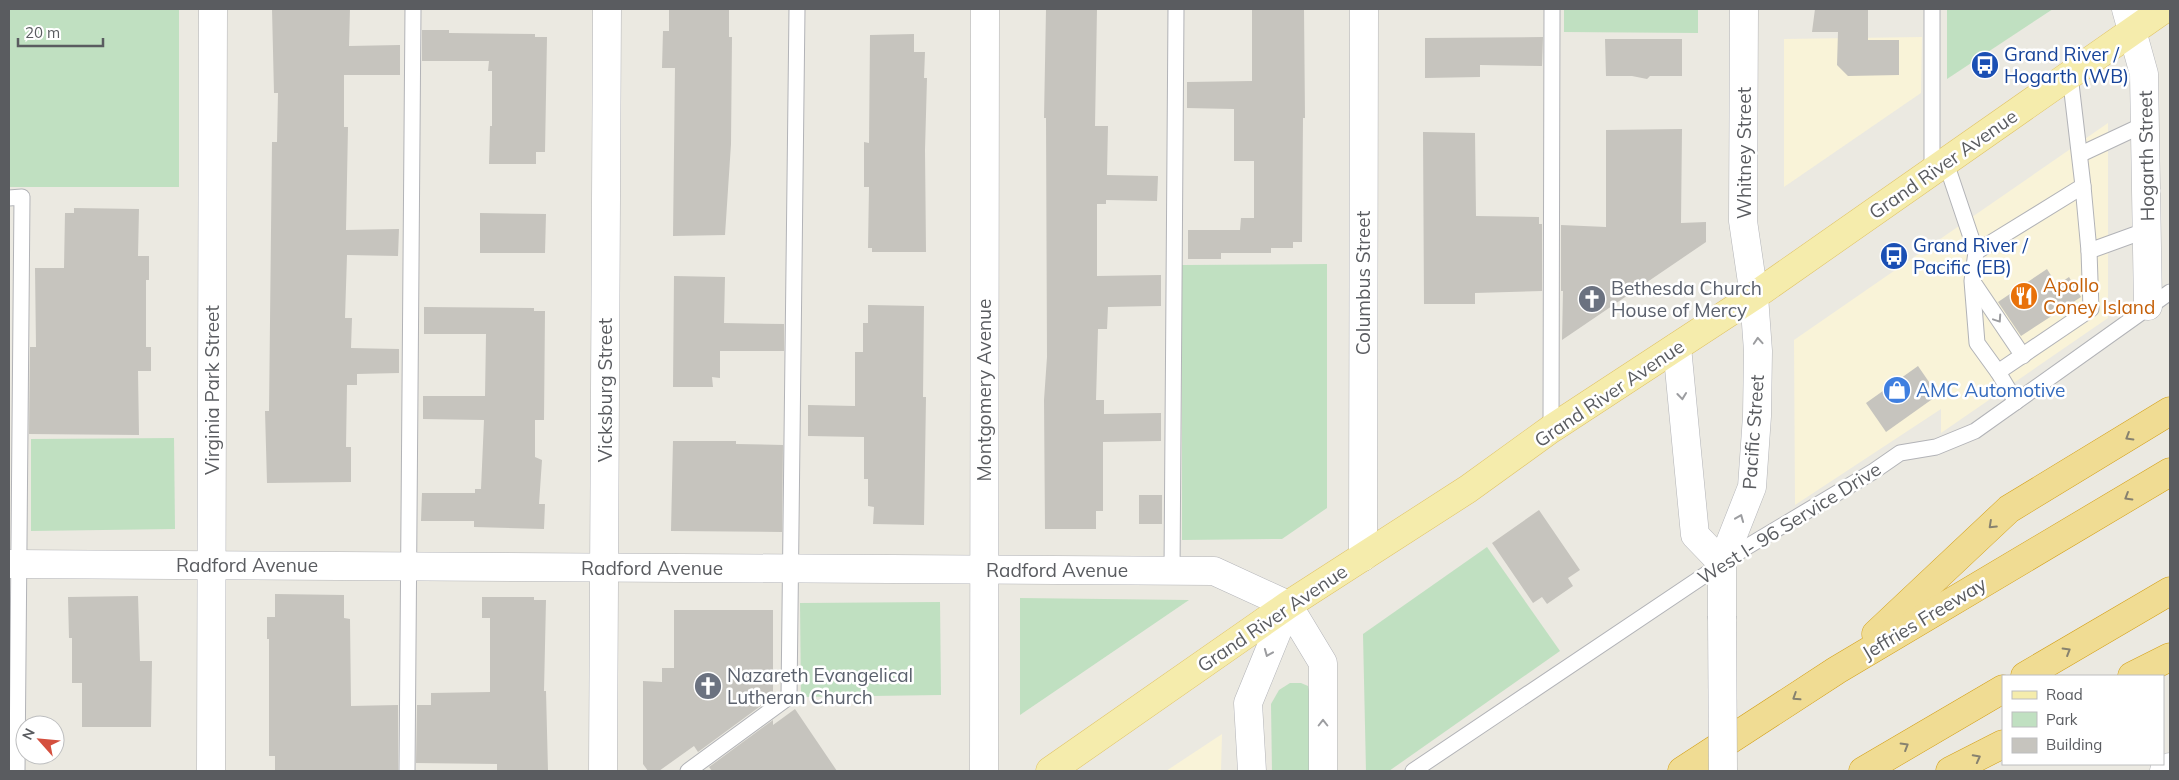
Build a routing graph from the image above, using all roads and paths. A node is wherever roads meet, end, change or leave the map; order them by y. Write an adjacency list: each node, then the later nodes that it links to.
1 (213, 9): 35 (street, Virginia Park Street)
2 (414, 9): 36 (lane)
3 (607, 9): 37 (street, Vicksburg Street)
4 (797, 9): 38 (lane)
5 (985, 9): 39 (street, Montgomery Avenue)
6 (1176, 9): 40 (lane)
7 (1364, 9): 32 (street, Columbus Street)
8 (1552, 9): 30 (lane)
9 (1744, 9): 23 (street, Whitney Street)
10 (1932, 9): 16 (lane)
11 (2164, 9): 12 (main road, Grand River Avenue)
12 (2129, 20): 13 (main road, Grand River Avenue); 14 (street, Hogarth Street)
13 (2070, 75): 15 (lane); 16 (main road, Grand River Avenue)
14 (2145, 124): 15 (lane); 19 (street, Hogarth Street)
15 (2081, 154): 17 (lane)
16 (1939, 167): 21 (lane); 23 (main road, Grand River Avenue)
17 (2083, 186): 20 (lane); 21 (lane)
18 (9, 198): 34 (lane)
19 (2147, 230): 20 (lane); 24 (street, Hogarth Street)
20 (2089, 251): 26 (lane)
21 (1976, 252): 22 (lane)
22 (1972, 281): 26 (lane, one-way to 26); 27 (lane)
23 (1754, 296): 25 (main road, Grand River Avenue); 33 (street, Pacific Street, one-way to 23)
24 (2159, 299): 28 (lane, West I- 96 Service Drive)
25 (1677, 347): 30 (main road, Grand River Avenue); 33 (street, one-way to 33)
26 (2023, 356): 27 (lane)
27 (1998, 372): 28 (lane)
28 (2016, 402): 33 (lane, West I- 96 Service Drive)
29 (2170, 411): 44 (highway, one-way to 44)
30 (1551, 430): 32 (main road, Grand River Avenue)
31 (2170, 472): 44 (highway, Jeffries Freeway, one-way to 44)
32 (1363, 557): 42 (main road, Grand River Avenue)
33 (1722, 563): 59 (lane, West I- 96 Service Drive); 61 (street, Pacific Street, bridge)
34 (14, 564): 35 (street, Radford Avenue); 50 (lane)
35 (212, 565): 36 (street, Radford Avenue); 51 (street, Virginia Park Street)
36 (409, 566): 37 (street, Radford Avenue); 52 (lane)
37 (604, 567): 38 (street, Radford Avenue); 53 (street, Vicksburg Street)
38 (792, 568): 39 (street, Radford Avenue); 54 (lane)
39 (984, 570): 40 (street, Radford Avenue); 55 (street, Montgomery Avenue)
40 (1172, 570): 42 (street, Radford Avenue)
41 (2170, 591): 45 (highway, one-way to 41)
42 (1288, 604): 56 (main road, Grand River Avenue); 57 (street, one-way to 57); 58 (street, one-way to 42)
43 (2170, 658): 46 (highway)
44 (1837, 670): 60 (highway, Jeffries Freeway, one-way to 60)
45 (2026, 675)
46 (2134, 675)
47 (2002, 690): 62 (highway, one-way to 47)
48 (2002, 745): 63 (highway, one-way to 48)
49 (2170, 767): 64 (street)
50 (17, 771)
51 (211, 771)
52 (407, 771)
53 (603, 771)
54 (688, 771)
55 (984, 771)
56 (1050, 771)
57 (1252, 771)
58 (1323, 771)
59 (1413, 771)
60 (1682, 771)
61 (1723, 771)
62 (1864, 771)
63 (1950, 771)
64 (2164, 771)

